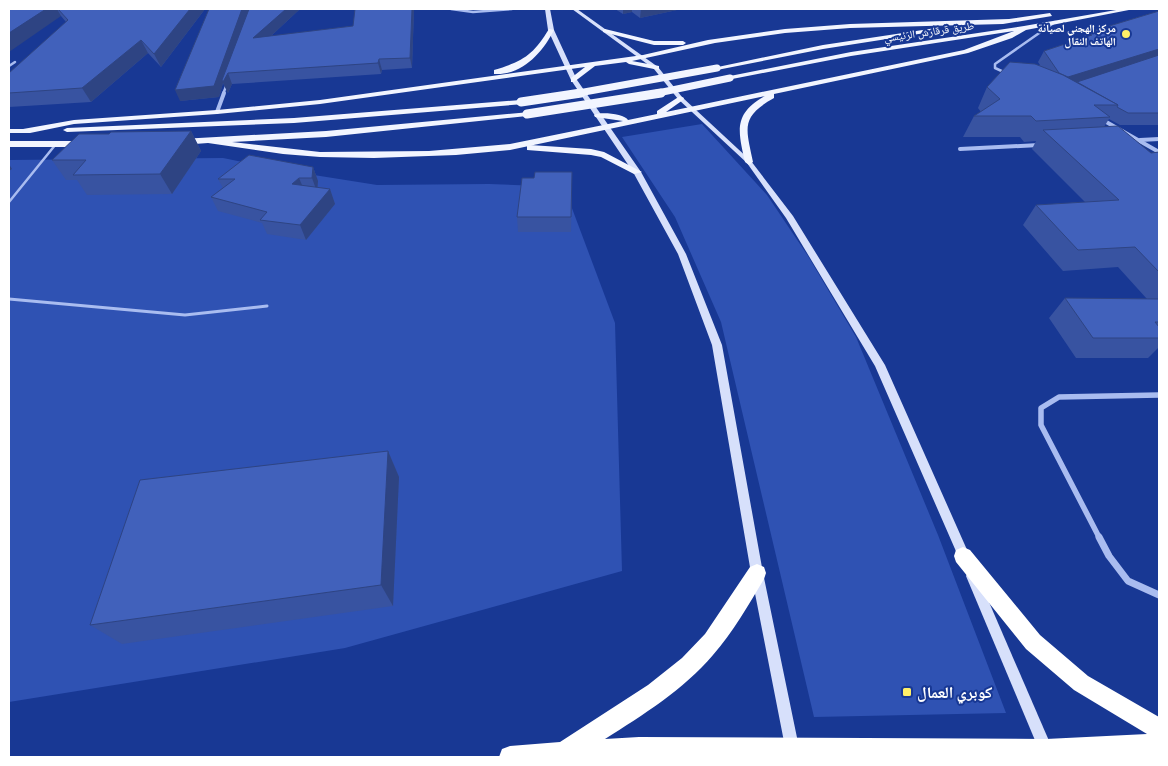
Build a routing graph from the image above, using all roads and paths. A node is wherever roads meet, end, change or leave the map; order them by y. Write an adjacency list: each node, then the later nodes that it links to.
1 (452, 9): 2 (street)
2 (512, 9)
3 (547, 9): 10 (main road)
4 (574, 9): 11 (main road)
5 (1090, 9): 7 (main road, طريق قرقارش الرئيسي)
6 (1132, 9): 8 (main road, طريق قرقارش الرئيسي)
7 (1012, 21): 12 (main road); 33 (main road, طريق قرقارش الرئيسي, bridge)
8 (1055, 22): 9 (main road, طريق قرقارش الرئيسي); 21 (street)
9 (1024, 28): 24 (main road); 37 (main road, طريق قرقارش الرئيسي, bridge)
10 (551, 30): 18 (main road); 23 (main road)
11 (605, 31): 12 (main road); 13 (main road)
12 (715, 41): 13 (main road)
13 (643, 57): 14 (main road); 19 (main road)
14 (616, 61): 16 (main road); 19 (main road)
15 (15, 62): 17 (street)
16 (594, 64): 18 (main road); 22 (main road)
17 (9, 66)
18 (569, 67): 22 (main road); 23 (main road)
19 (656, 68): 25 (main road)
20 (230, 74): 27 (street)
21 (1008, 74)
22 (574, 80): 28 (main road)
23 (466, 82): 27 (main road)
24 (785, 89): 26 (main road); 46 (main road)
25 (680, 98): 26 (main road); 29 (main road)
26 (692, 109): 29 (main road); 46 (main road)
27 (217, 112): 33 (main road)
28 (598, 115): 29 (main road); 31 (main road)
29 (650, 117): 31 (main road)
30 (1099, 117): 36 (street)
31 (606, 127): 43 (main road); 47 (main road)
32 (9, 131): 33 (main road)
33 (23, 131)
34 (1159, 138): 36 (street)
35 (1129, 140): 36 (street)
36 (1139, 140): 45 (street)
37 (210, 141): 38 (main road); 43 (main road)
38 (172, 142)
39 (9, 144): 40 (main road)
40 (56, 144): 41 (main road); 48 (lane)
41 (95, 144)
42 (1050, 145): 44 (street)
43 (510, 147): 47 (main road)
44 (960, 150)
45 (1159, 152)
46 (748, 162): 52 (main road)
47 (637, 172): 53 (main road)
48 (9, 202)
49 (9, 299): 50 (lane)
50 (266, 306)
51 (1159, 395): 54 (street)
52 (963, 556): 55 (highway); 61 (main road)
53 (756, 573): 57 (highway); 58 (main road)
54 (1159, 595)
55 (1159, 729)
56 (1159, 745): 61 (highway)
57 (565, 752): 58 (highway); 62 (highway)
58 (794, 753): 59 (highway)
59 (872, 753): 60 (highway)
60 (948, 754): 61 (highway)
61 (1047, 754)
62 (510, 757)

